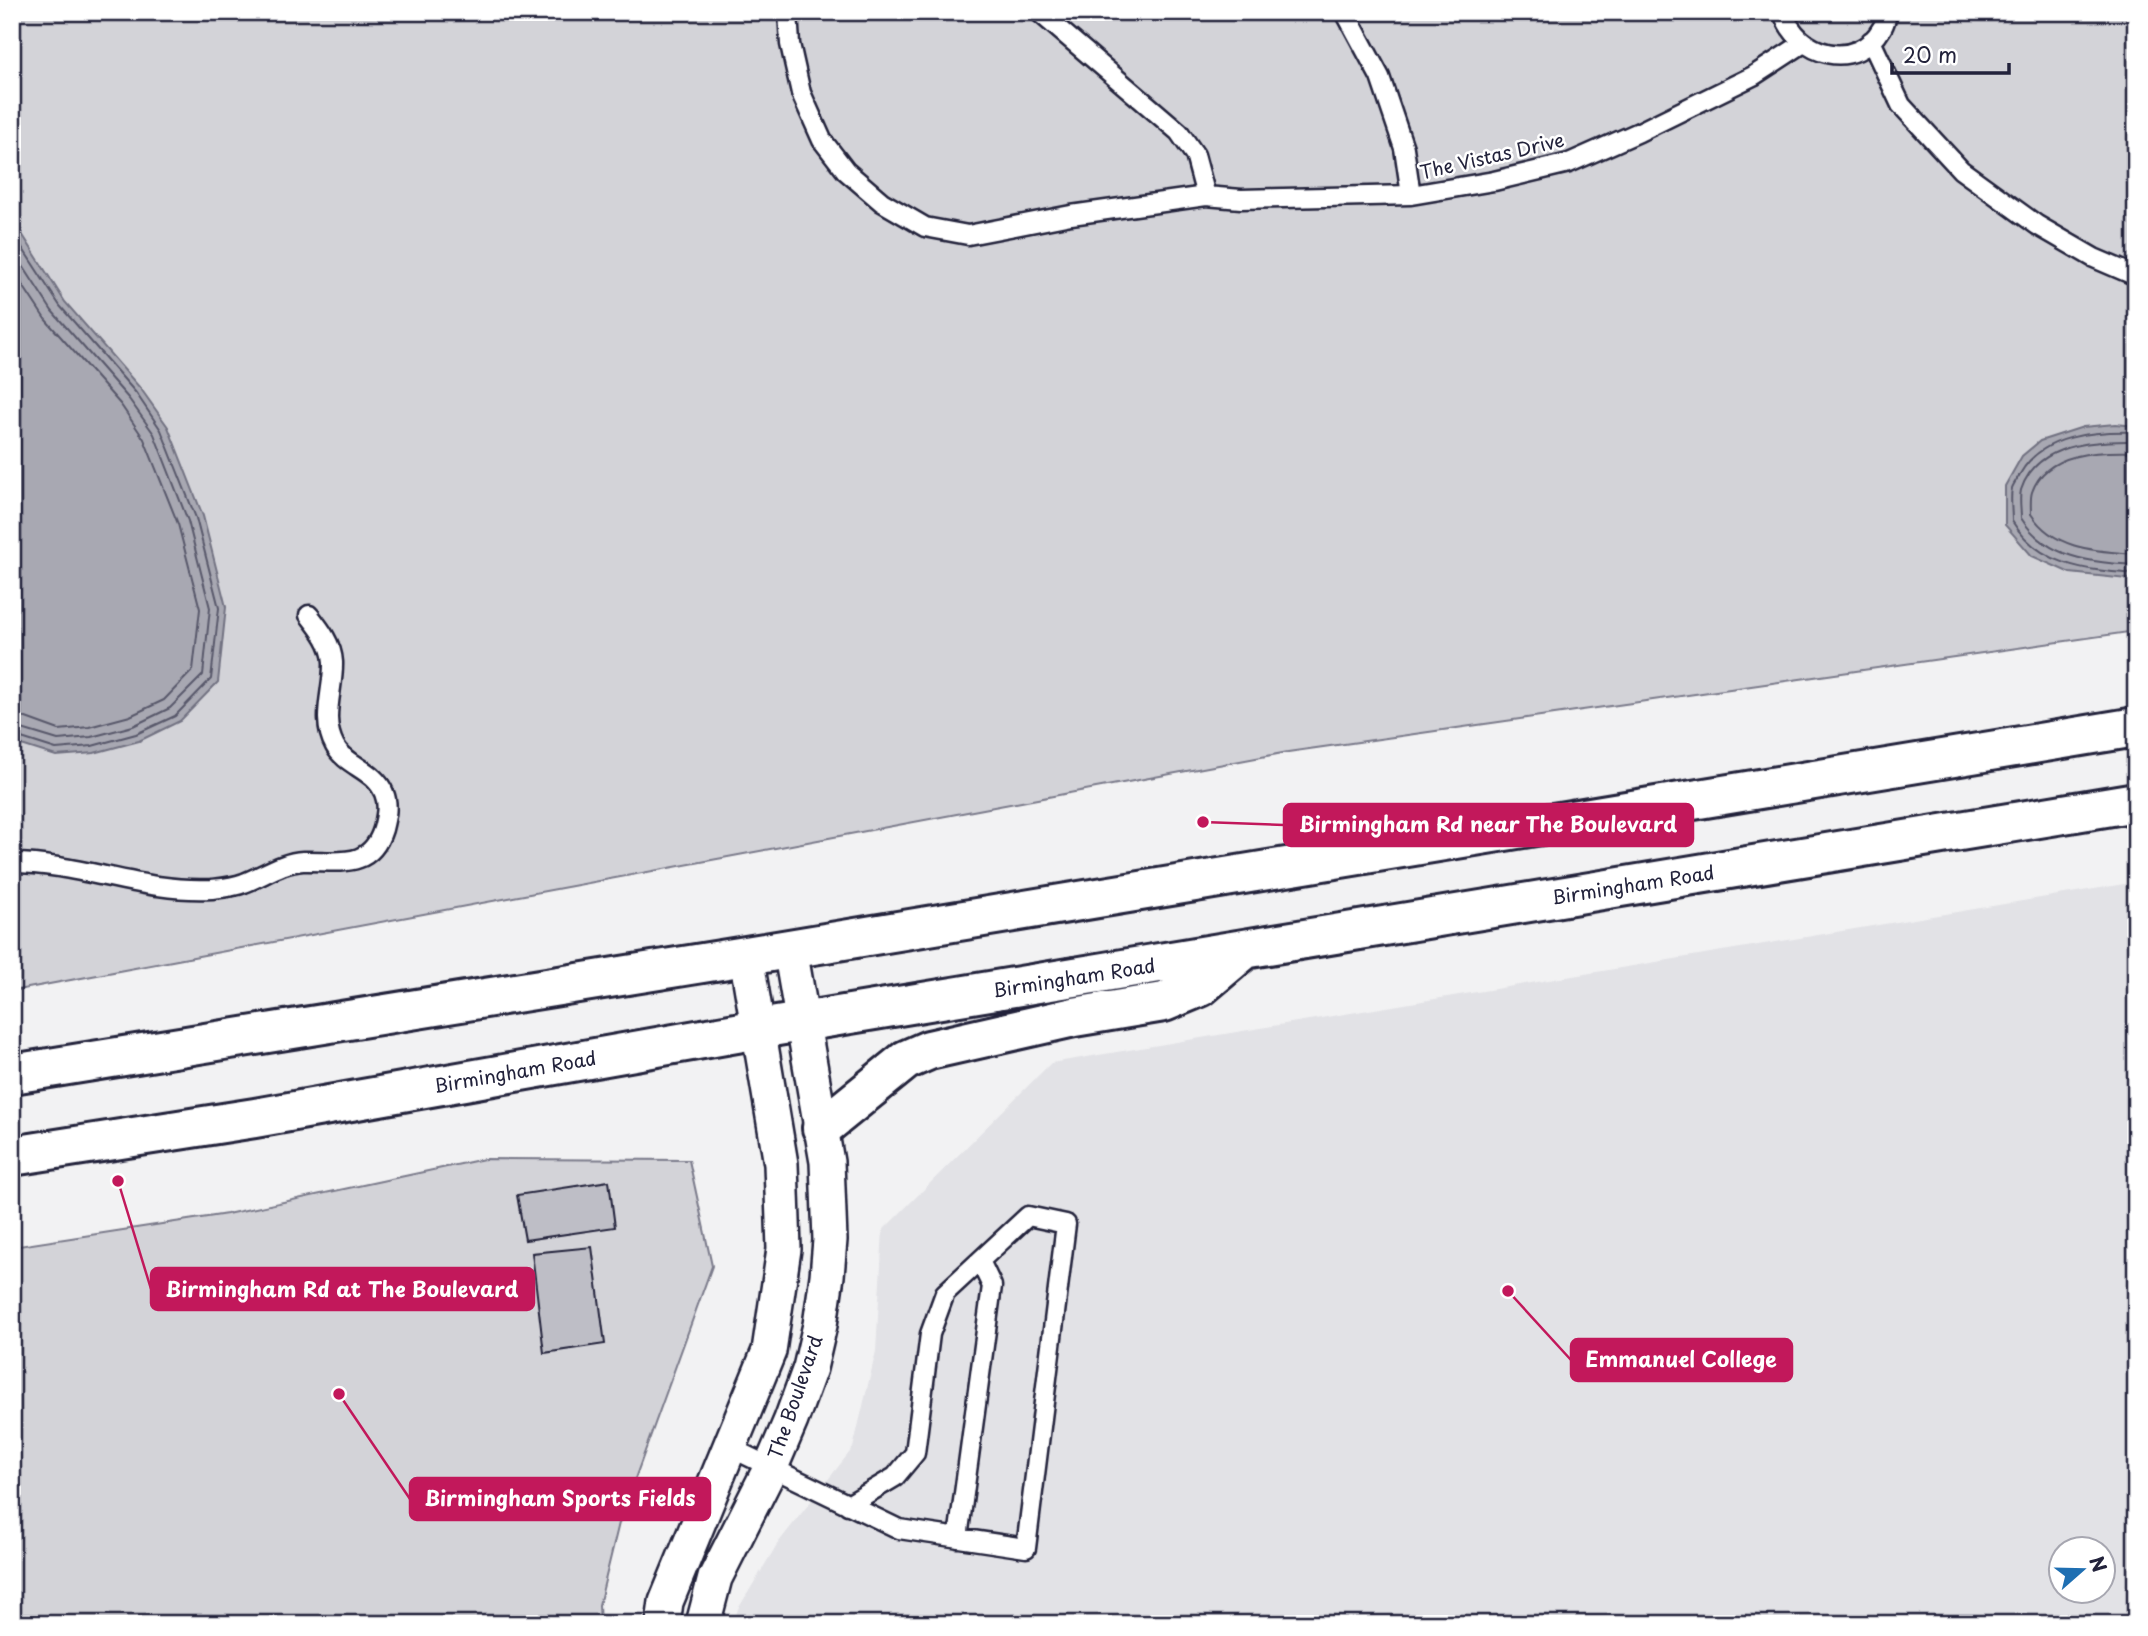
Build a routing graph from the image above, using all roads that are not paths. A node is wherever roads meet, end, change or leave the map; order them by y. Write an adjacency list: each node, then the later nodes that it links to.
1 (788, 12): 9 (lane, The Vistas Drive)
2 (1039, 12): 9 (lane)
3 (1345, 12): 8 (lane)
4 (1783, 12): 7 (lane)
5 (1888, 12): 6 (lane)
6 (1871, 41): 7 (lane); 10 (lane)
7 (1802, 44): 8 (lane, The Vistas Drive)
8 (1411, 195): 9 (lane, The Vistas Drive)
9 (1206, 196)
10 (2136, 276)
11 (309, 615): 14 (lane)
12 (2136, 727): 15 (street)
13 (2136, 802): 16 (street, Birmingham Road)
14 (12, 863)
15 (790, 949): 17 (street); 18 (street, The Boulevard)
16 (1244, 950): 18 (street, Birmingham Road); 21 (street)
17 (746, 957): 19 (street, The Boulevard); 20 (street)
18 (803, 1023): 19 (street, Birmingham Road); 21 (street, The Boulevard)
19 (759, 1029): 22 (street, Birmingham Road); 24 (street, The Boulevard)
20 (12, 1074)
21 (822, 1128): 25 (street, The Boulevard)
22 (12, 1156)
23 (980, 1261): 26 (lane); 27 (lane); 27 (lane)
24 (729, 1447): 25 (lane); 28 (street, The Boulevard)
25 (771, 1467): 26 (lane); 29 (street, The Boulevard)
26 (848, 1505): 27 (lane)
27 (958, 1538)
28 (663, 1624)
29 (703, 1624)

